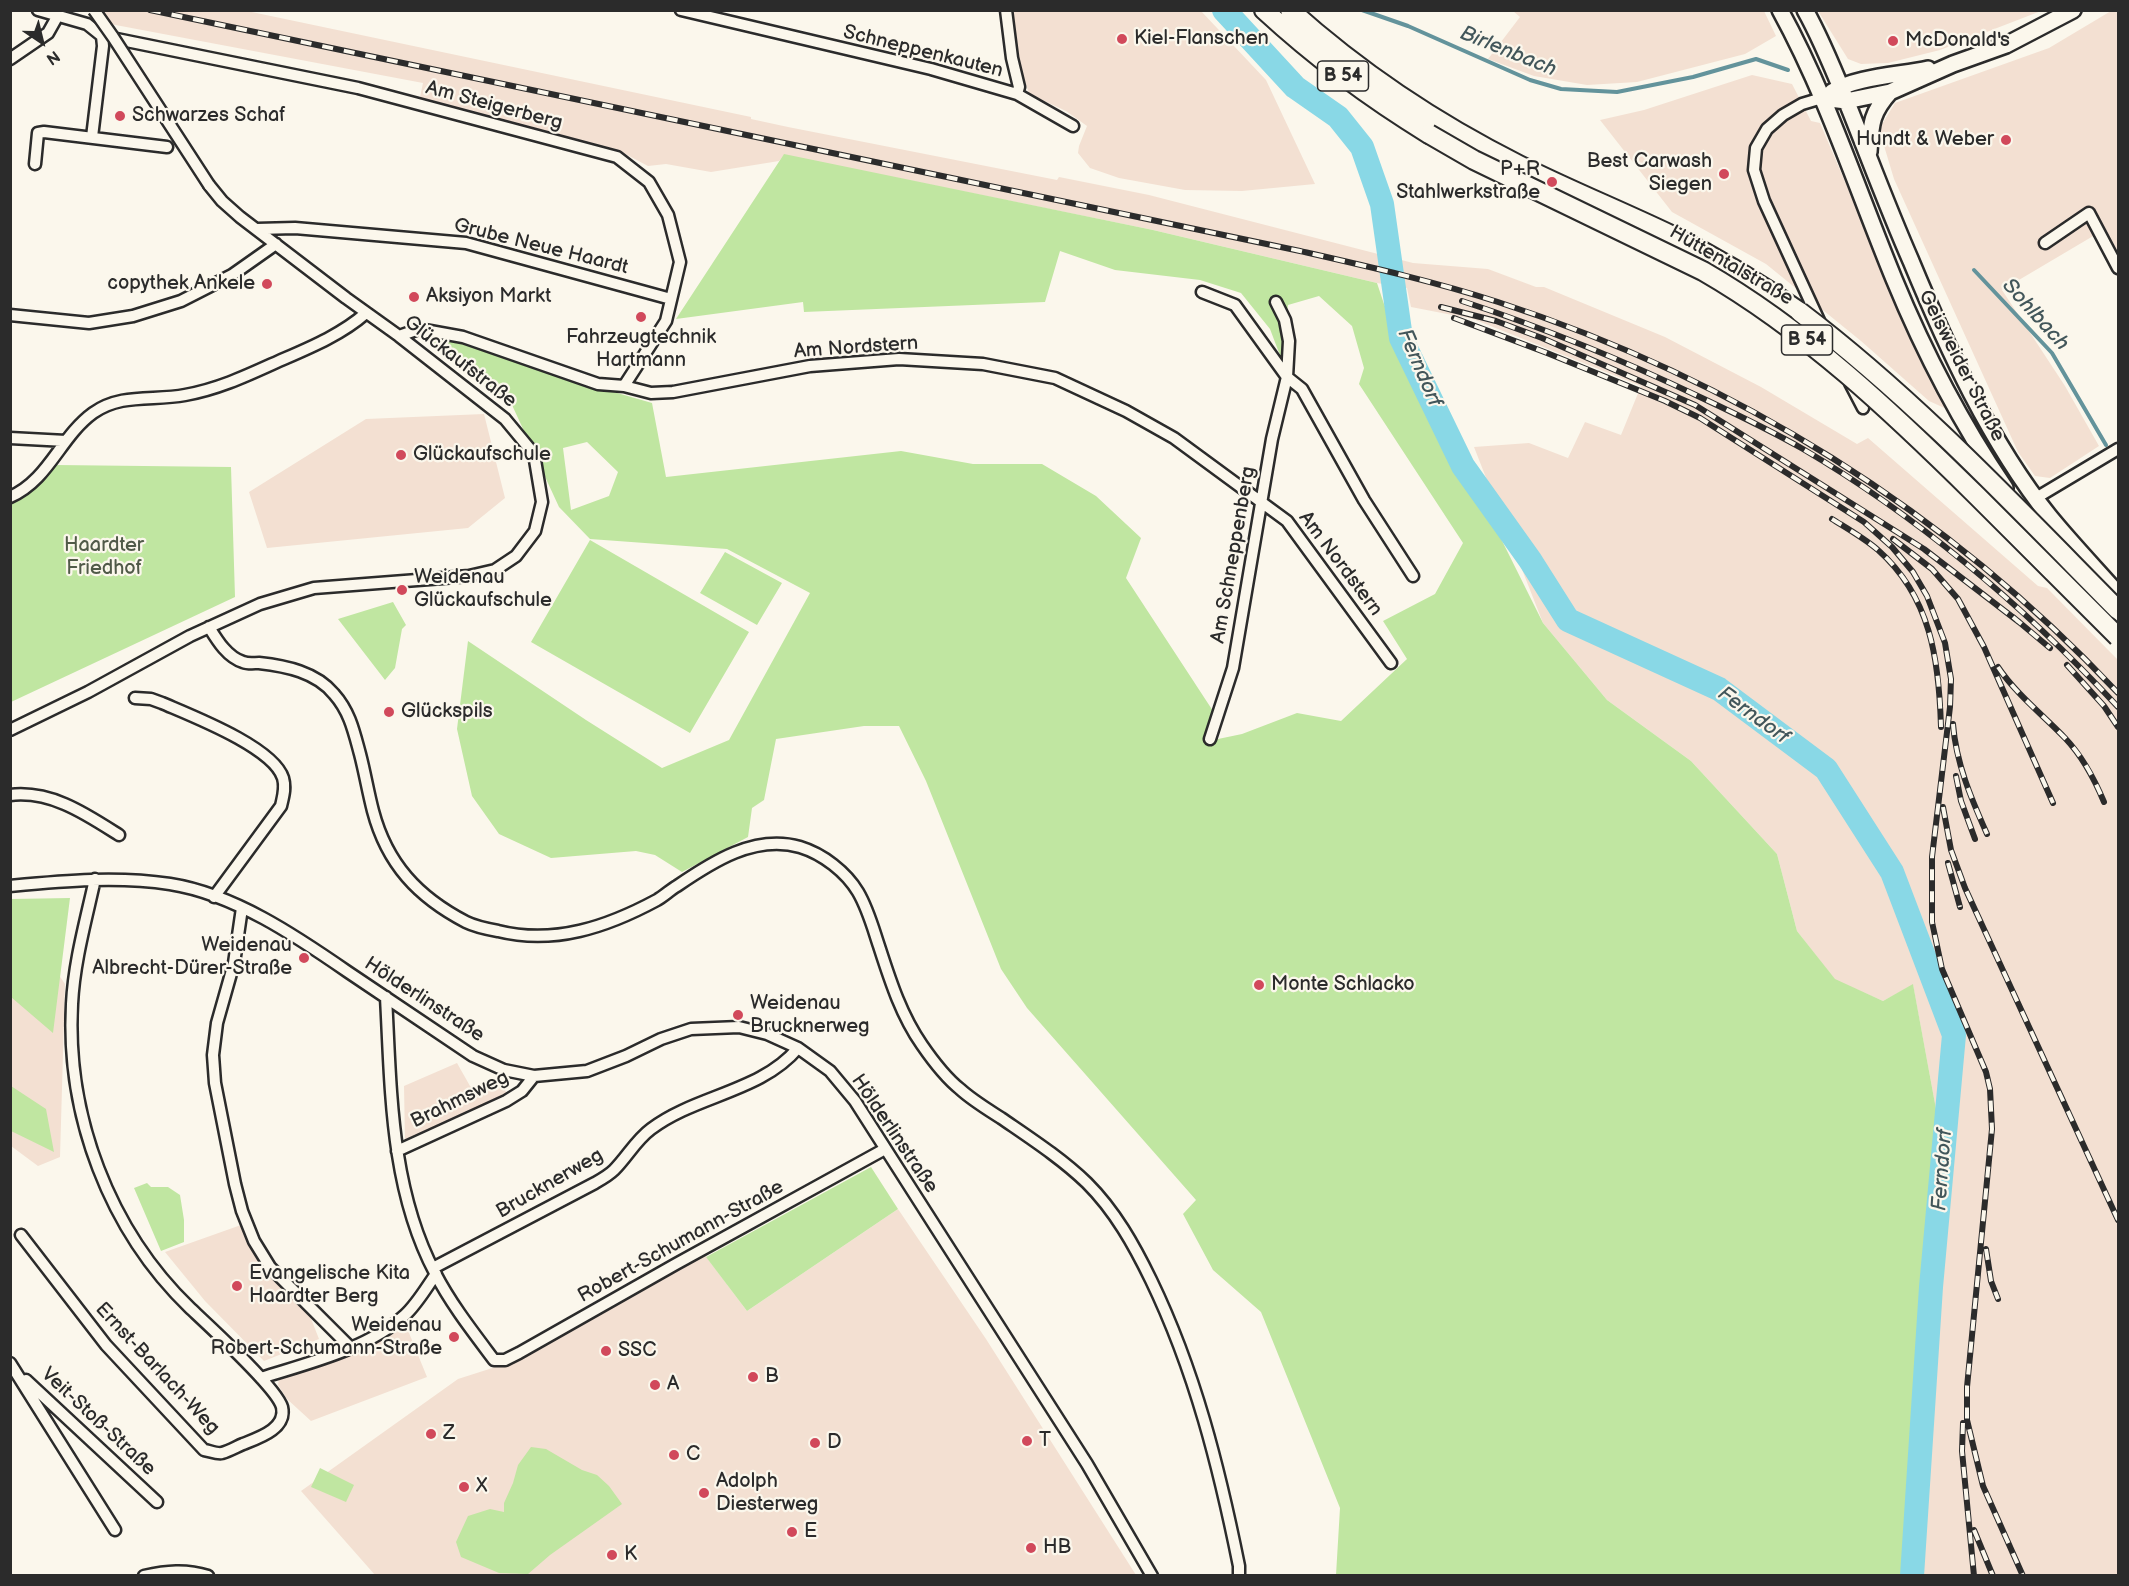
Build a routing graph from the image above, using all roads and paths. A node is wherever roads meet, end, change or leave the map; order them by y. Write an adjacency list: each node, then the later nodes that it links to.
1 (38, 10): 10 (street, Am Steigerberg)
2 (94, 10): 23 (street, Glückaufstraße, bridge)
3 (681, 10): 16 (street, Schneppenkauten)
4 (1006, 10): 16 (street, Schneppenkauten)
5 (1264, 10): 47 (highway, Hüttentalstraße / B 54, bridge)
6 (1290, 10): 44 (highway, Hüttentalstraße / B 54, bridge)
7 (1780, 10): 17 (main road, Geisweider Straße)
8 (1805, 10): 15 (main road, Geisweider Straße)
9 (2073, 10): 13 (main road)
10 (57, 17): 11 (street, Am Steigerberg); 12 (street)
11 (102, 36): 19 (street); 28 (street, Am Steigerberg)
12 (10, 59)
13 (1953, 64): 14 (main road); 15 (main road)
14 (1890, 92): 15 (main road); 21 (main road)
15 (1843, 93): 17 (main road); 21 (main road, Geisweider Straße)
16 (1017, 94): 18 (street, Schneppenkauten)
17 (1822, 98): 35 (street); 45 (main road, Geisweider Straße)
18 (1073, 126)
19 (92, 137): 20 (street); 22 (street)
20 (167, 147)
21 (1868, 156): 40 (main road, Geisweider Straße)
22 (35, 164)
23 (257, 229): 25 (street, Glückaufstraße); 28 (street, Grube Neue Haardt)
24 (2045, 243): 26 (street)
25 (276, 244): 30 (street, Glückaufstraße); 31 (street)
26 (2118, 268)
27 (1202, 292): 33 (street)
28 (670, 299): 34 (street, Am Steigerberg)
29 (1276, 302): 33 (street, Am Schneppenberg)
30 (366, 313): 32 (street, Glückaufstraße); 37 (street)
31 (10, 315)
32 (399, 336): 34 (street, Am Nordstern); 46 (street, Glückaufstraße)
33 (1287, 376): 41 (street, Am Schneppenberg); 42 (street)
34 (624, 386): 41 (street, Am Nordstern)
35 (1863, 408)
36 (10, 438): 37 (street)
37 (66, 441): 39 (street)
38 (2118, 449): 40 (street)
39 (10, 497)
40 (2036, 498): 43 (main road, Geisweider Straße)
41 (1262, 502): 48 (street, Am Nordstern); 51 (street, Am Schneppenberg)
42 (1413, 576)
43 (2118, 594)
44 (2118, 610)
45 (2118, 619)
46 (209, 627): 50 (street, Glückaufstraße); 73 (street)
47 (2118, 637)
48 (1391, 663)
49 (135, 698): 56 (street)
50 (10, 730)
51 (1210, 739)
52 (10, 795): 53 (street)
53 (119, 835)
54 (95, 879): 55 (street, Hölderlinstraße); 56 (street, Hölderlinstraße); 67 (street)
55 (10, 886)
56 (214, 897): 57 (street, Hölderlinstraße)
57 (242, 908): 58 (street, Hölderlinstraße); 65 (street)
58 (386, 997): 60 (street, Hölderlinstraße); 62 (street)
59 (798, 1048): 60 (street, Hölderlinstraße); 61 (street, Hölderlinstraße); 64 (street, Brucknerweg)
60 (534, 1076): 62 (street, Brahmsweg)
61 (885, 1149): 64 (street, Robert-Schumann-Straße); 72 (street, Hölderlinstraße)
62 (397, 1151): 64 (street)
63 (21, 1235): 67 (street, Ernst-Barlach-Weg)
64 (434, 1271): 65 (street)
65 (351, 1348): 67 (street)
66 (12, 1367): 68 (street, Veit-Stoß-Straße); 69 (street, Veit-Stoß-Straße)
67 (261, 1378)
68 (158, 1502)
69 (115, 1530)
70 (144, 1575): 71 (street)
71 (208, 1575)
72 (1152, 1575)
73 (1239, 1575)

